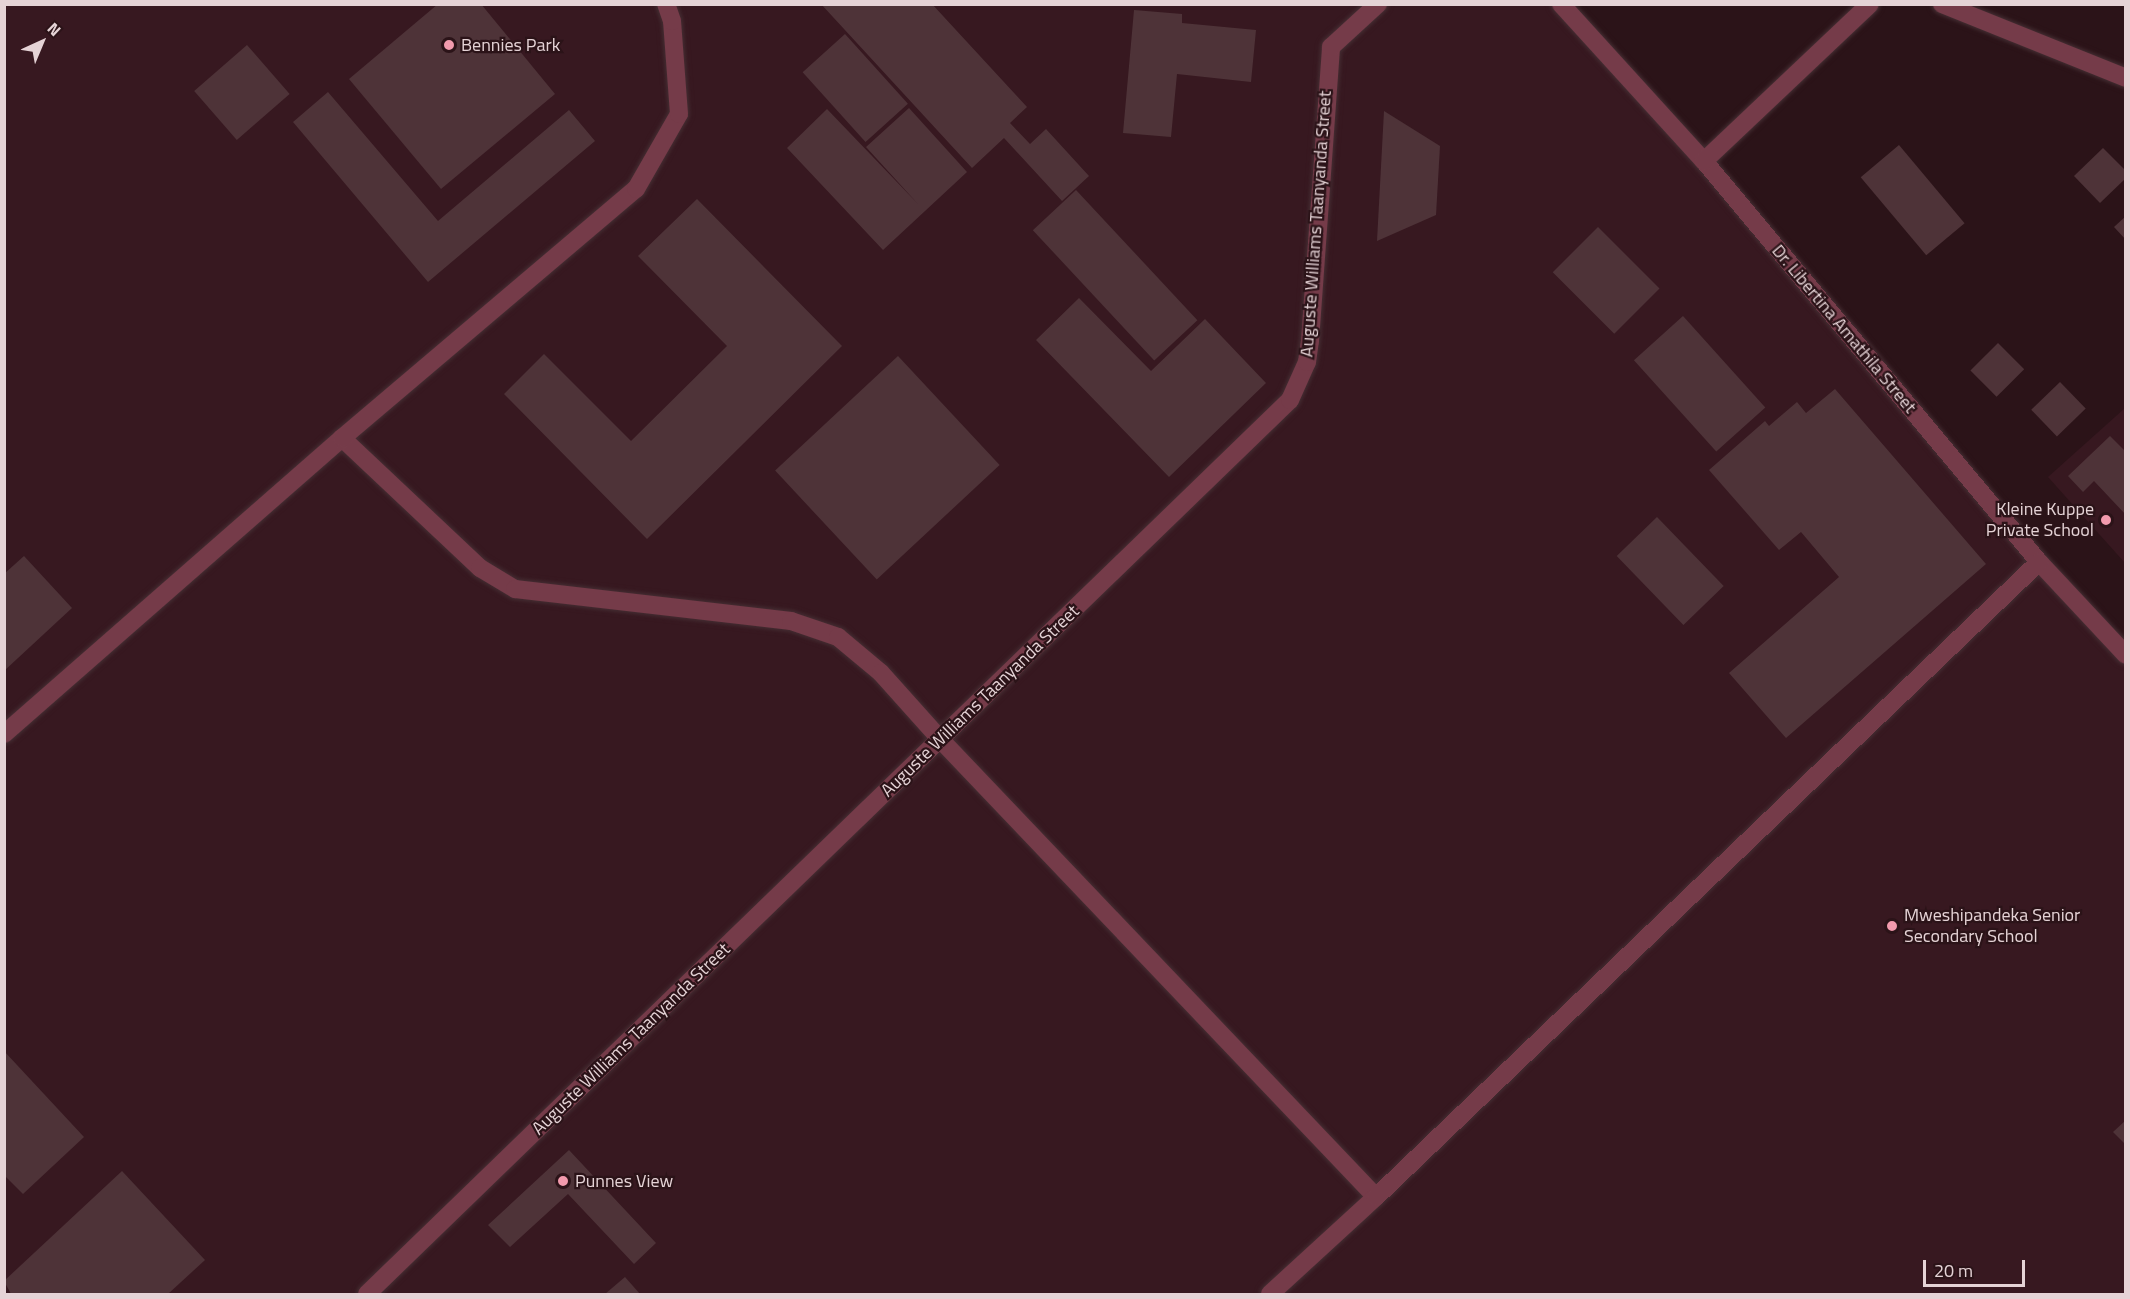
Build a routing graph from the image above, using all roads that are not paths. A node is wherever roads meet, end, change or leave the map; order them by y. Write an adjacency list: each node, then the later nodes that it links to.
1 (666, 4): 8 (street)
2 (1378, 4): 12 (street, Auguste Williams Taanyanda Street)
3 (1561, 4): 7 (street, Dr. Libertina Amathila Street)
4 (1870, 4): 7 (street)
5 (1942, 4): 6 (street)
6 (2126, 78)
7 (1704, 161): 9 (street, Dr. Libertina Amathila Street)
8 (342, 438): 11 (street); 12 (street)
9 (2039, 562): 10 (street, Dr. Libertina Amathila Street); 13 (street)
10 (2126, 655)
11 (4, 734)
12 (940, 739): 13 (street); 14 (street, Auguste Williams Taanyanda Street)
13 (1376, 1197): 15 (street)
14 (367, 1294)
15 (1270, 1294)

